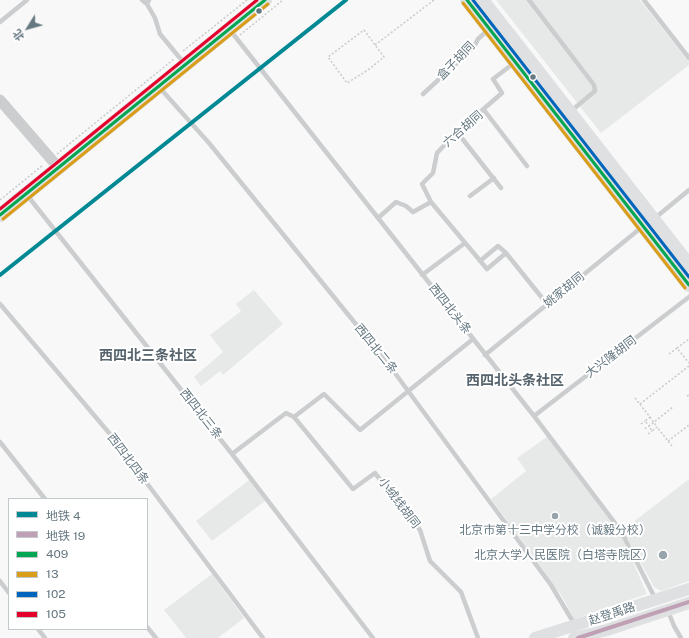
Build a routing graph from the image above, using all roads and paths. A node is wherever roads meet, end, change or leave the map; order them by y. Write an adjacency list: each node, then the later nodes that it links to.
1 (27, 0): 10 (lane)
2 (142, 0): 8 (lane)
3 (434, 0): 13 (path)
4 (467, 0): 12 (main road)
5 (482, 0): 21 (main road)
6 (529, 0): 21 (lane)
7 (644, 0): 14 (lane)
8 (148, 2): 15 (lane)
9 (256, 2): 11 (main road); 15 (path)
10 (0, 22)
11 (229, 28): 15 (main road); 33 (lane, 西四北头条)
12 (490, 29): 16 (main road); 18 (lane, 盒子胡同)
13 (375, 44): 13 (path)
14 (689, 58)
15 (181, 60): 17 (main road); 23 (path)
16 (515, 62): 20 (lane, 六合胡同); 21 (main road)
17 (158, 85): 23 (main road); 51 (lane, 西四北二条)
18 (423, 94)
19 (0, 100): 23 (street)
20 (484, 110): 22 (lane, 六合胡同); 24 (lane)
21 (565, 116): 34 (main road)
22 (457, 132): 25 (lane); 31 (lane, 六合胡同)
23 (55, 163): 28 (main road); 30 (path)
24 (527, 166)
25 (494, 178): 26 (lane); 29 (lane)
26 (501, 188)
27 (689, 190): 34 (lane, 姚家胡同)
28 (26, 193): 32 (main road); 72 (lane, 西四北三条)
29 (470, 196)
30 (0, 200)
31 (431, 202): 33 (lane); 35 (lane, 六合胡同)
32 (0, 215)
33 (378, 218): 39 (lane, 西四北头条)
34 (648, 223): 38 (main road); 40 (main road); 43 (lane, 姚家胡同)
35 (465, 243): 37 (lane, 六合胡同); 39 (lane)
36 (506, 253): 37 (lane); 37 (lane); 43 (lane)
37 (480, 261)
38 (689, 264)
39 (422, 275): 45 (lane, 西四北头条)
40 (689, 285)
41 (689, 298): 57 (lane, 大兴隆胡同)
42 (0, 304): 85 (lane, 西四北四条)
43 (547, 304): 47 (lane, 姚家胡同)
44 (689, 339): 46 (path)
45 (473, 340): 47 (lane, 西四北头条); 51 (lane)
46 (677, 348): 48 (path); 49 (path)
47 (485, 354): 57 (lane, 西四北头条)
48 (669, 354)
49 (689, 363)
50 (689, 366): 55 (path)
51 (409, 392): 58 (lane); 80 (lane, 西四北二条)
52 (689, 395): 53 (path)
53 (687, 396)
54 (635, 398): 55 (path)
55 (640, 404): 59 (path)
56 (673, 407): 61 (path)
57 (534, 416): 77 (lane, 西四北头条)
58 (294, 417): 72 (lane); 87 (lane, 小绒线胡同)
59 (650, 417): 60 (path); 61 (path)
60 (645, 421): 62 (path); 64 (path)
61 (654, 422): 64 (path); 65 (path)
62 (641, 424)
63 (689, 425): 69 (path)
64 (649, 426): 66 (path); 67 (path)
65 (657, 427): 67 (path); 69 (path)
66 (644, 429)
67 (652, 431): 68 (path)
68 (648, 434)
69 (668, 441): 71 (path)
70 (0, 442): 73 (lane)
71 (672, 446)
72 (232, 454): 86 (lane, 西四北三条)
73 (44, 498)
74 (0, 582): 76 (lane)
75 (689, 589): 77 (main road, 赵登禹路)
76 (8, 592)
77 (656, 600): 80 (main road, 赵登禹路)
78 (689, 603): 79 (main road, 赵登禹路)
79 (668, 610): 89 (main road, 赵登禹路); 90 (lane)
80 (576, 626): 88 (main road, 赵登禹路)
81 (148, 628): 84 (lane)
82 (39, 630): 83 (lane)
83 (45, 638)
84 (156, 638)
85 (263, 638)
86 (373, 638)
87 (478, 638)
88 (535, 638)
89 (574, 638)
90 (681, 638)

